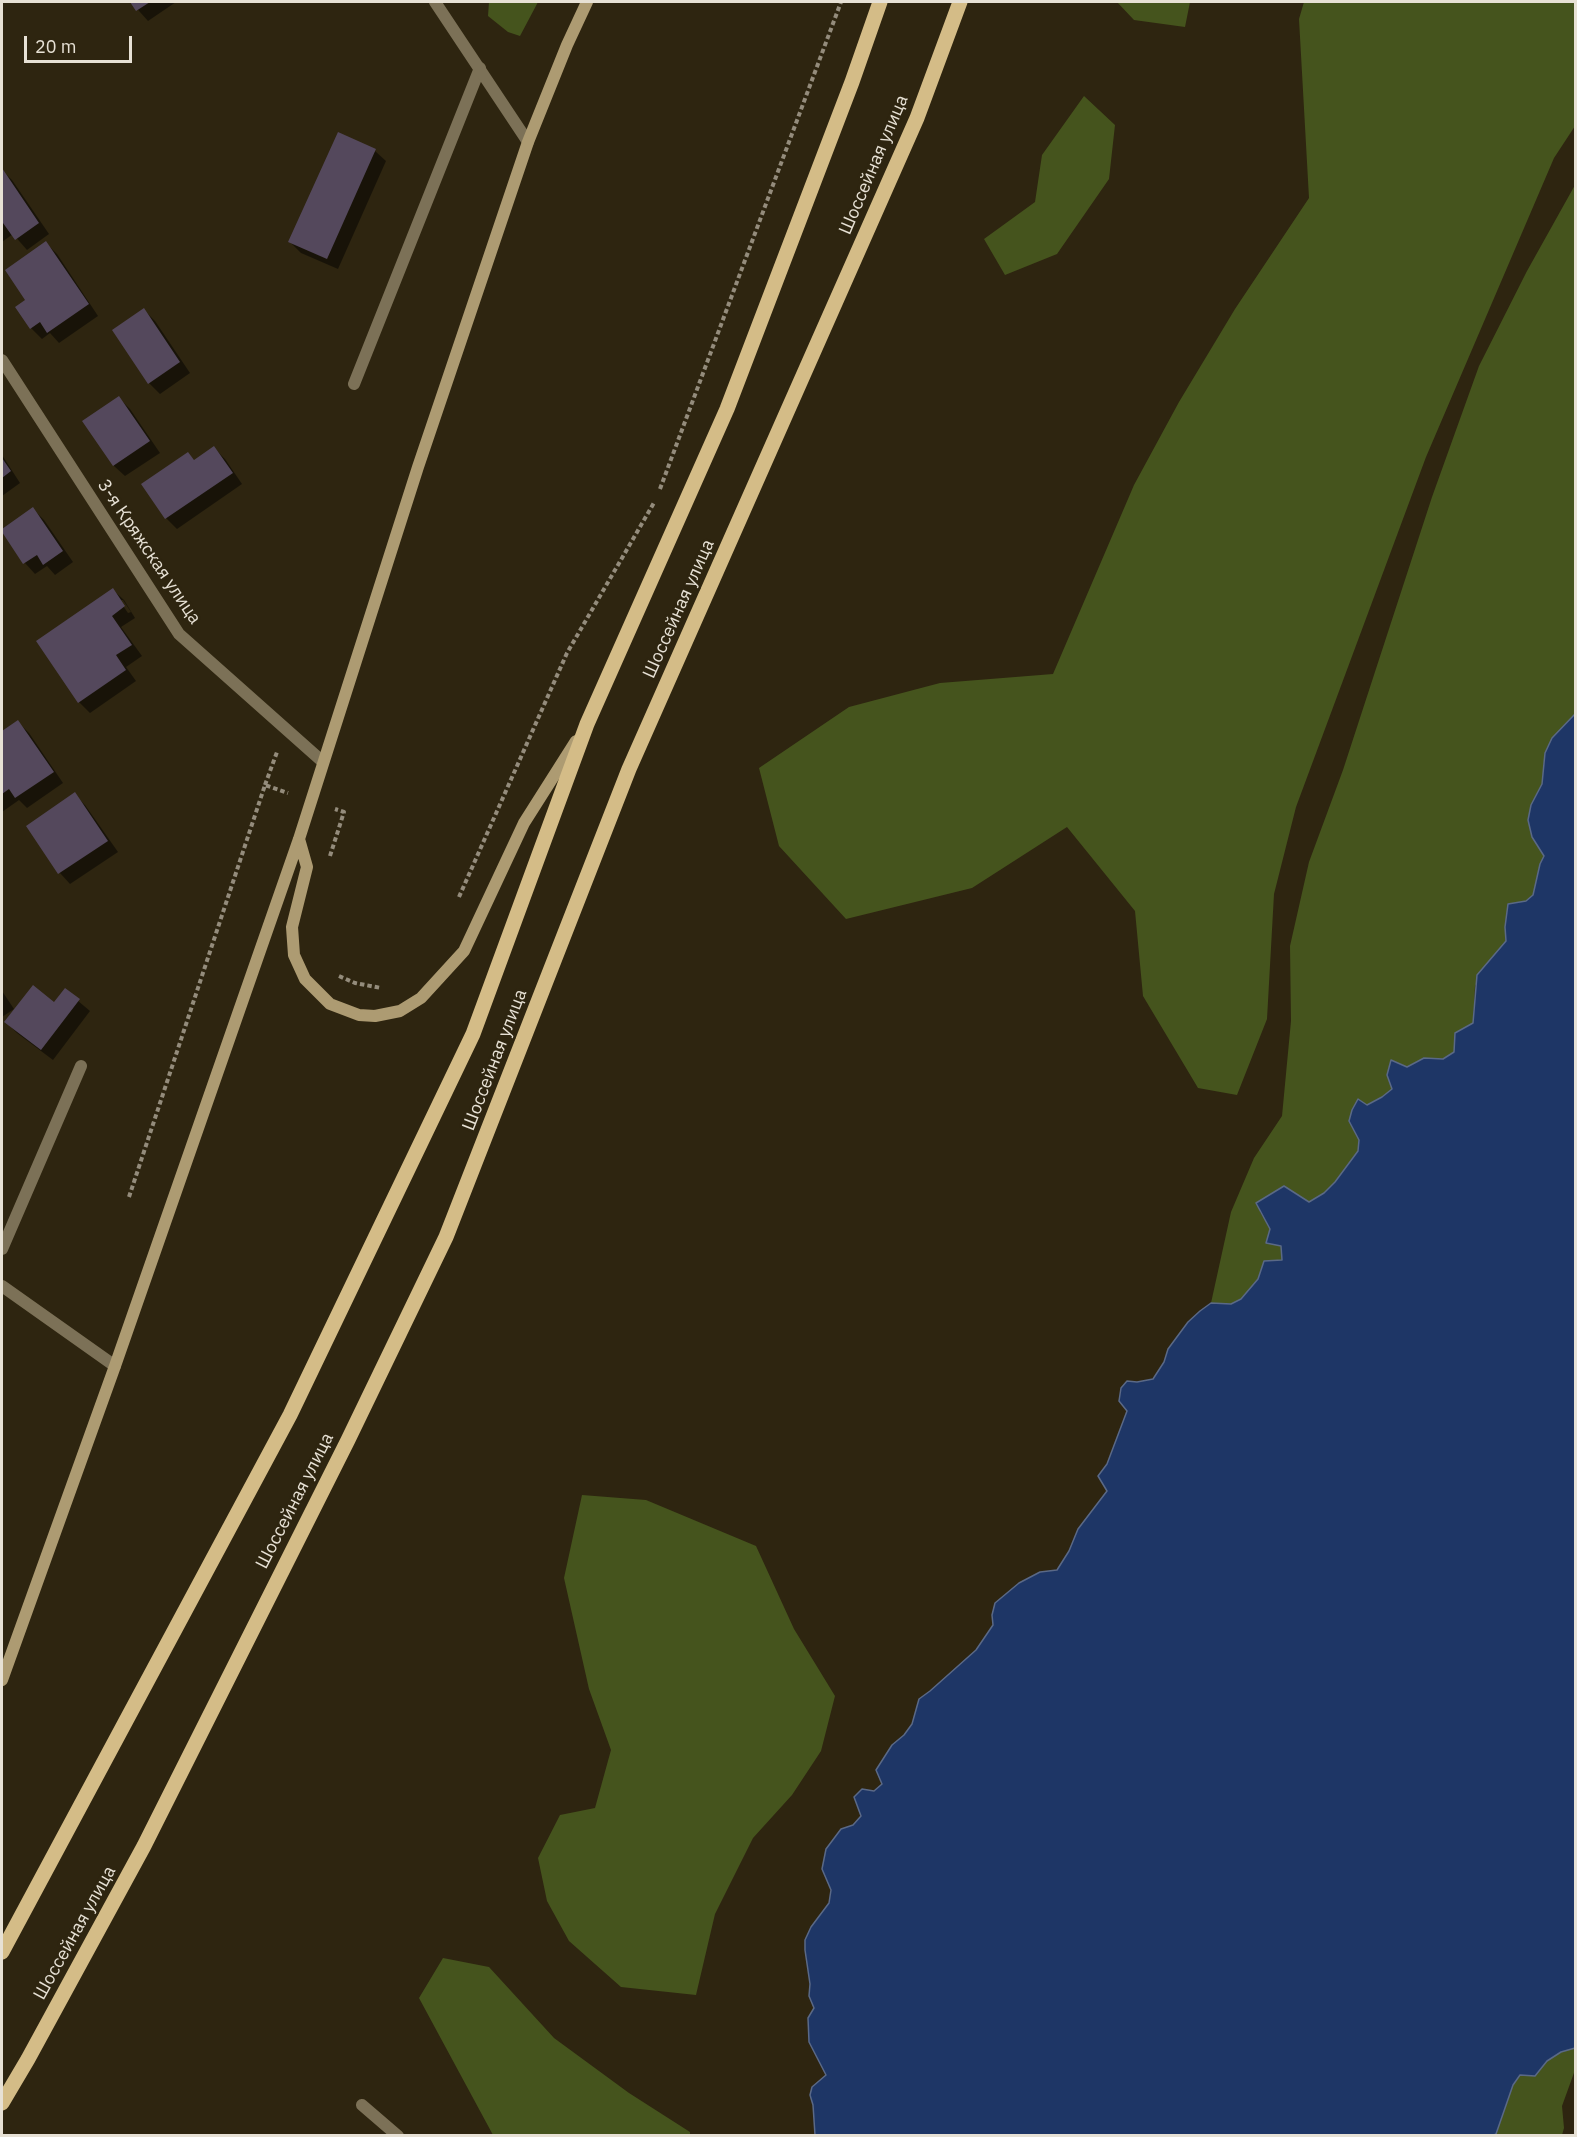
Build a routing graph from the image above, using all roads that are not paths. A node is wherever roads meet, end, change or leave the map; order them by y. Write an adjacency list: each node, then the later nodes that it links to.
1 (435, 2): 5 (street)
2 (587, 2): 6 (main road)
3 (880, 2): 9 (main road, Шоссейная улица)
4 (960, 2): 18 (main road, Шоссейная улица)
5 (480, 68): 6 (street); 8 (street)
6 (528, 142): 10 (main road)
7 (2, 360): 10 (street, 3-я Кряжская улица)
8 (354, 384)
9 (587, 724): 11 (main road); 17 (main road, Шоссейная улица)
10 (322, 762): 11 (main road)
11 (298, 839): 15 (main road)
12 (81, 1066): 13 (street)
13 (2, 1249)
14 (2, 1286): 15 (street)
15 (115, 1366): 16 (main road)
16 (2, 1680)
17 (2, 1952)
18 (2, 2103)
19 (362, 2105): 20 (street)
20 (398, 2136)

